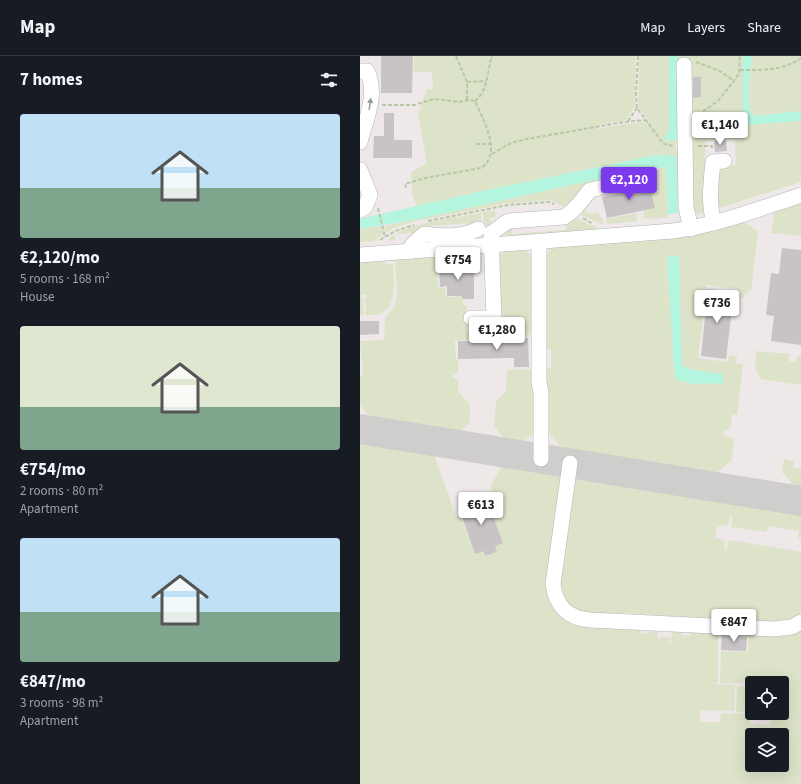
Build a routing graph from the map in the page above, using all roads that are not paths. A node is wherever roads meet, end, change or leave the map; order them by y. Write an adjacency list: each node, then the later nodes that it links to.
1 (689, 64): 10 (street)
2 (360, 71): 3 (street, one-way to 2)
3 (360, 142)
4 (718, 161): 9 (street)
5 (360, 170): 8 (street)
6 (618, 184): 11 (street)
7 (801, 195): 9 (street)
8 (360, 210)
9 (714, 223): 10 (street)
10 (690, 229): 12 (street)
11 (487, 236): 12 (street); 13 (street); 13 (street); 15 (street)
12 (539, 241): 16 (street)
13 (412, 251): 14 (street)
14 (360, 255)
15 (471, 318)
16 (541, 459)
17 (570, 463): 18 (street)
18 (801, 622)

